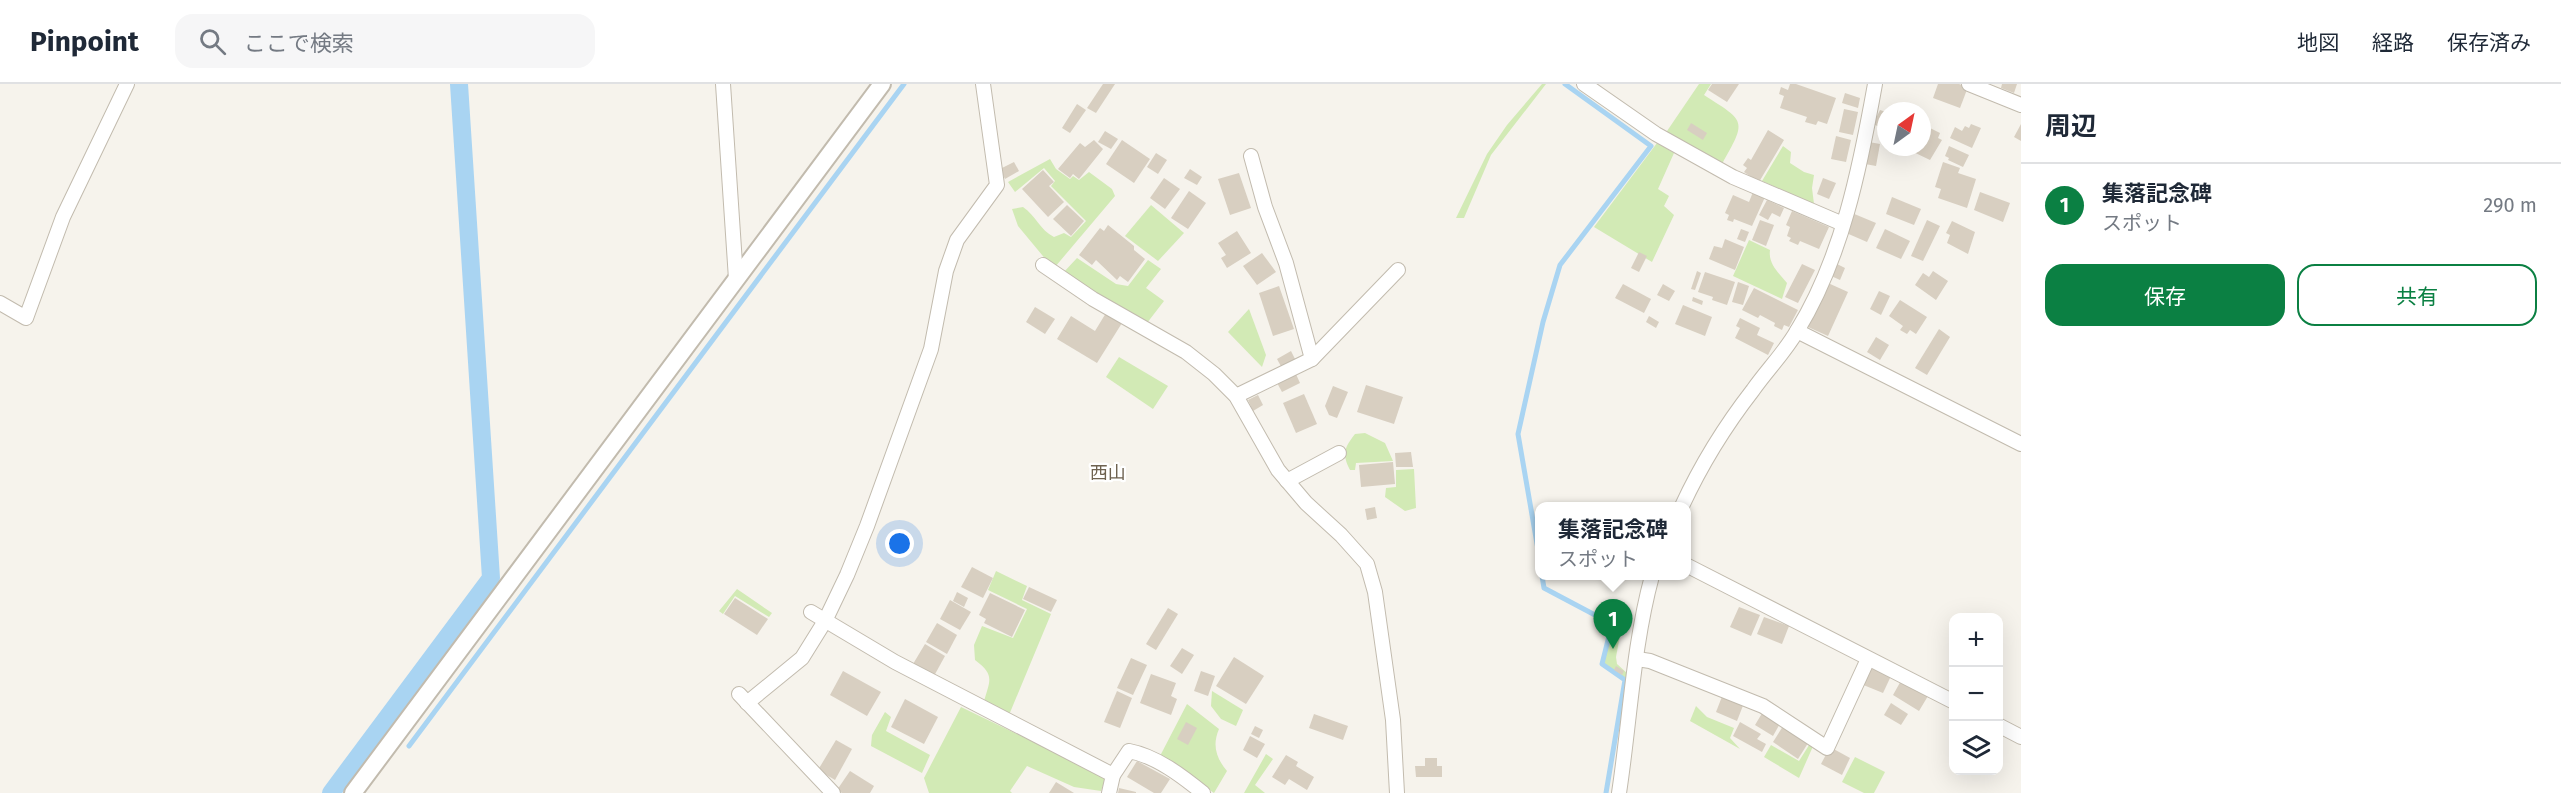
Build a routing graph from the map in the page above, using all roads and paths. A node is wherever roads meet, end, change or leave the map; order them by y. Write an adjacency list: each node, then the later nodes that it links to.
1 (127, 84): 14 (street)
2 (723, 84): 13 (street)
3 (882, 84): 13 (street)
4 (983, 84): 25 (street)
5 (1584, 84): 10 (street)
6 (1875, 84): 10 (street)
7 (1969, 84): 8 (street)
8 (2021, 105)
9 (1251, 156): 16 (street)
10 (1843, 224): 15 (street)
11 (1043, 266): 17 (street)
12 (1398, 270): 16 (street)
13 (736, 279): 32 (street)
14 (0, 303)
15 (1797, 331): 18 (street); 21 (street)
16 (1312, 359): 17 (street)
17 (1236, 396): 20 (street)
18 (2021, 444)
19 (1339, 453): 20 (street)
20 (1287, 481): 36 (street)
21 (1684, 502)
22 (1691, 568): 26 (street)
23 (1651, 580): 27 (street)
24 (811, 612): 25 (street)
25 (825, 621): 31 (street); 33 (street)
26 (1868, 658): 27 (street); 28 (street)
27 (1637, 659): 37 (street)
28 (1949, 700)
29 (2003, 728): 30 (street)
30 (2021, 737)
31 (1113, 775): 34 (street); 35 (street)
32 (353, 793)
33 (834, 793)
34 (1109, 793)
35 (1203, 793)
36 (1396, 793)
37 (1619, 793)

